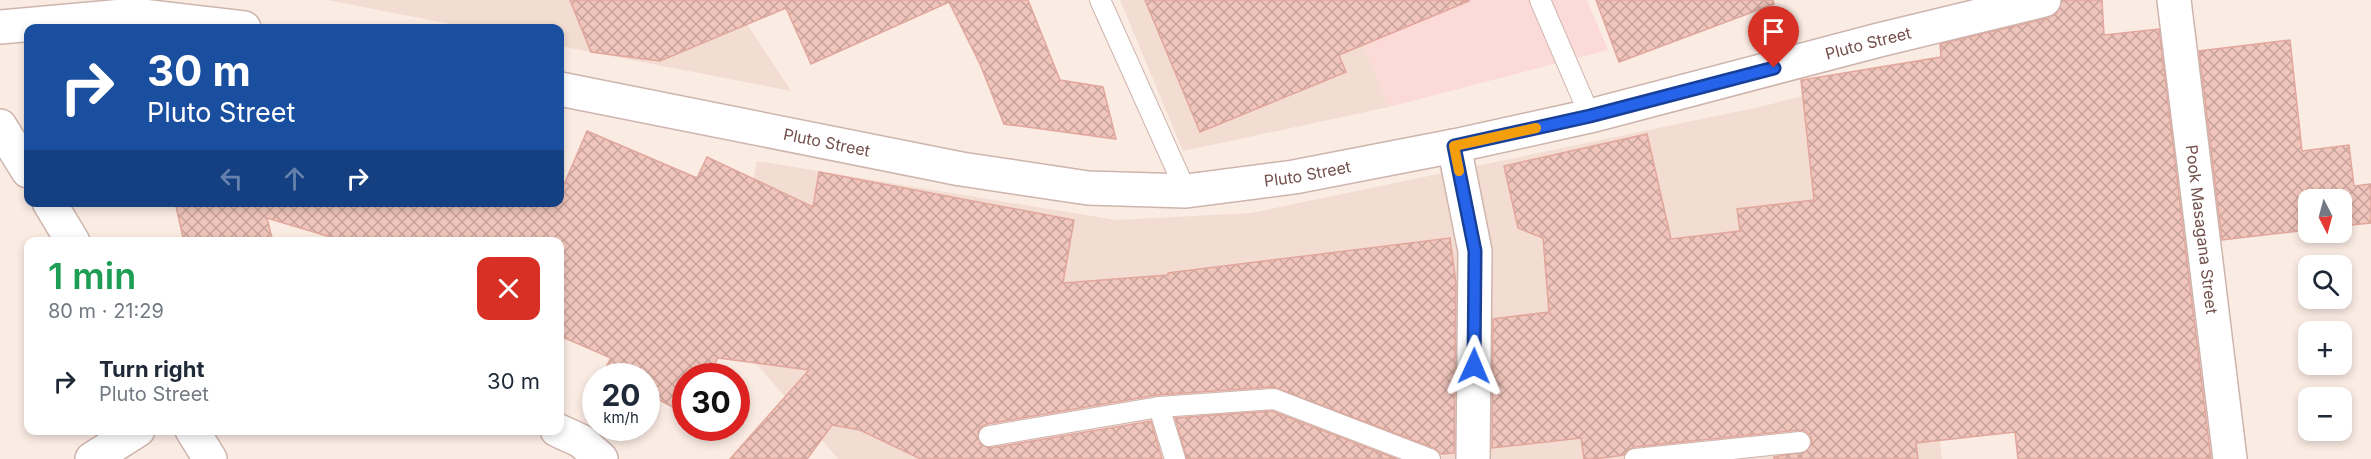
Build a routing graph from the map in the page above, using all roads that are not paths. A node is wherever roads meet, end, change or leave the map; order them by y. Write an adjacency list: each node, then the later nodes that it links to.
1 (1100, 0): 13 (lane)
2 (1540, 0): 9 (lane)
3 (2044, 0): 9 (street, Pluto Street)
4 (2174, 0): 29 (street, Pook Masagana Street)
5 (132, 7): 6 (street); 7 (street)
6 (223, 24)
7 (0, 27)
8 (564, 90): 13 (street, Pluto Street)
9 (1590, 116): 11 (street, Pluto Street)
10 (0, 126): 12 (street)
11 (1454, 146): 13 (street, Pluto Street); 27 (street)
12 (24, 165)
13 (1186, 191)
14 (52, 207): 15 (street)
15 (70, 237)
16 (1160, 407): 20 (lane); 25 (lane); 26 (lane)
17 (564, 433): 24 (street)
18 (130, 435): 22 (street)
19 (195, 435): 23 (street)
20 (989, 436)
21 (1800, 442): 28 (lane)
22 (92, 459)
23 (210, 459)
24 (602, 459)
25 (1175, 459)
26 (1430, 459)
27 (1473, 459)
28 (1635, 459)
29 (2230, 459)

